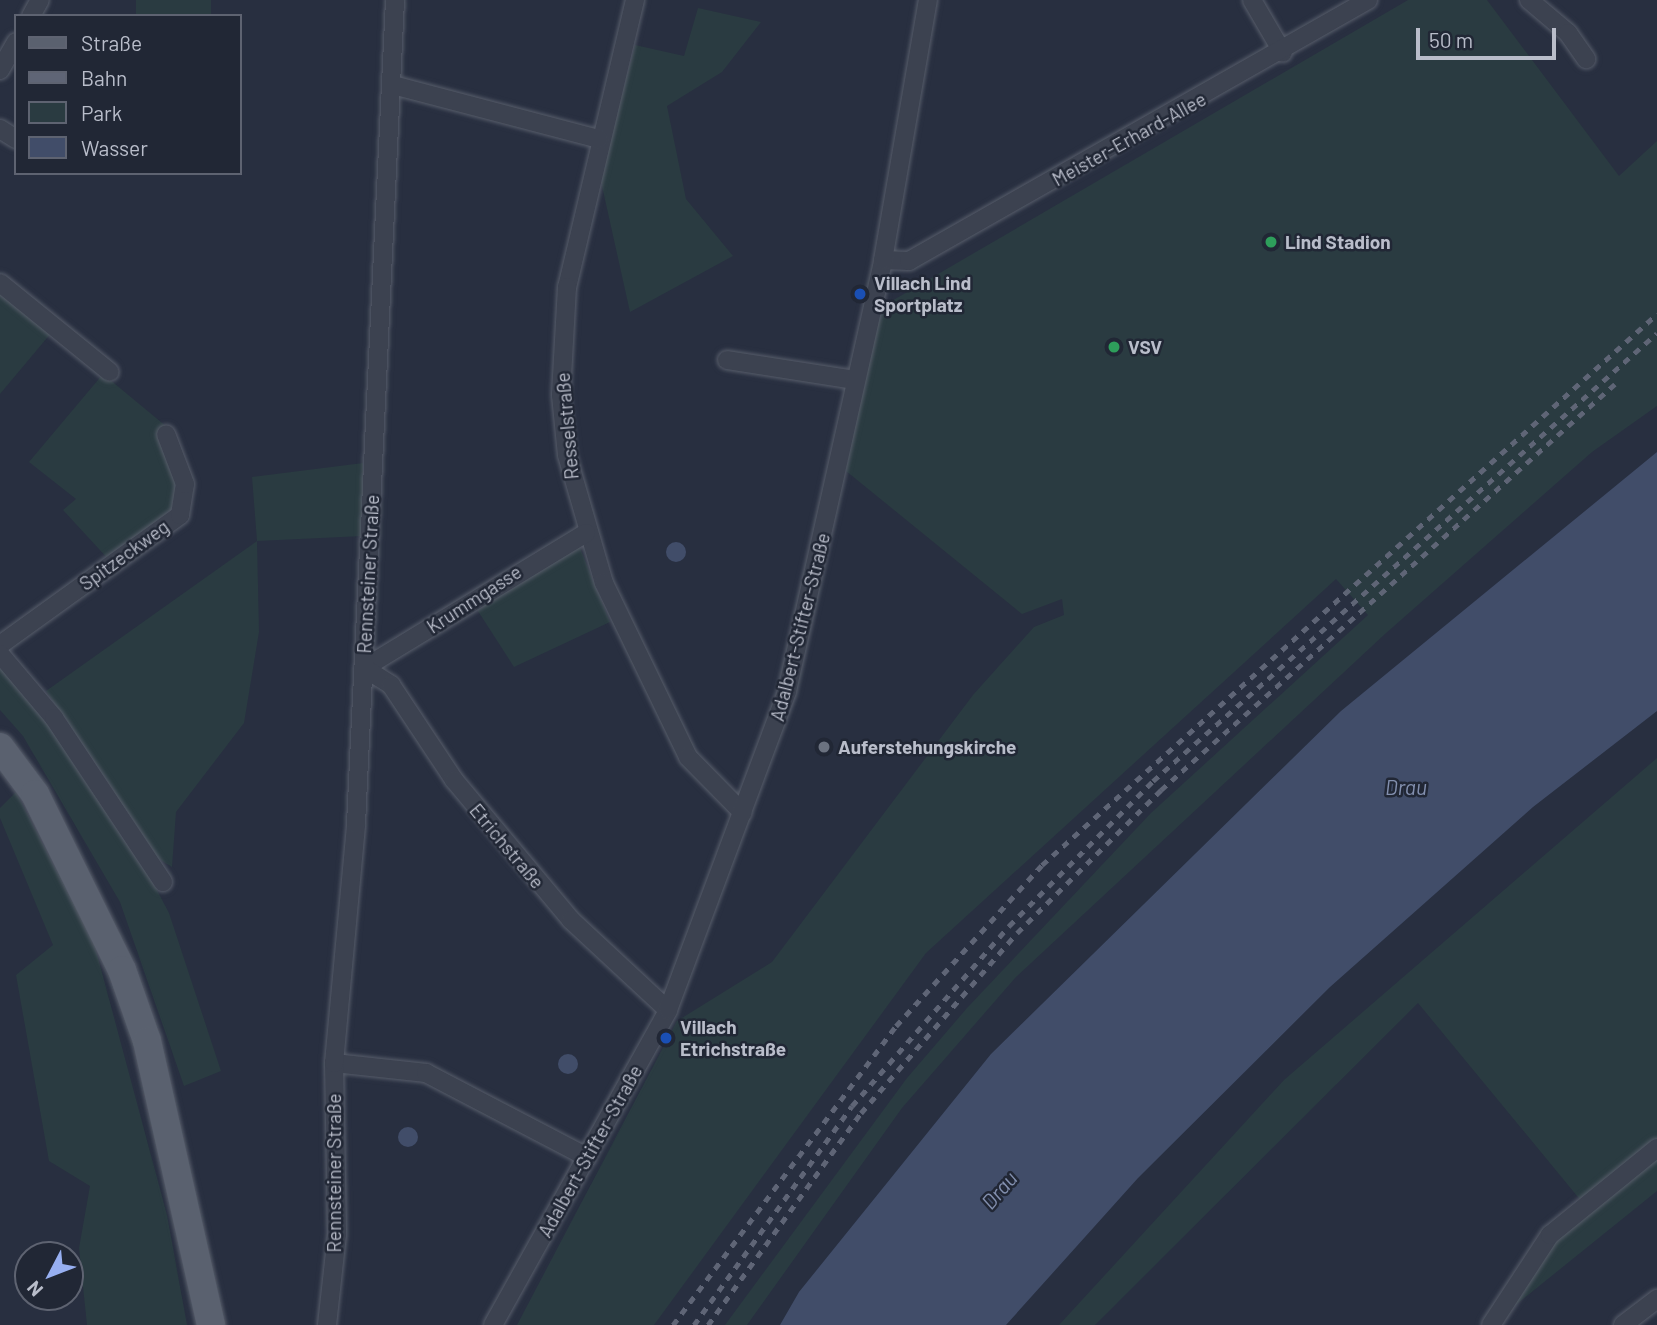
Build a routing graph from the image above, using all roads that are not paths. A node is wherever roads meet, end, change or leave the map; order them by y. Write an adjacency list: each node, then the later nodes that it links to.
1 (395, 0): 11 (street, Rennsteiner Straße)
2 (635, 0): 12 (street, Resselstraße)
3 (928, 0): 13 (street, Adalbert-Stifter-Straße)
4 (1252, 0): 8 (street)
5 (1368, 0): 8 (street, Meister-Erhard-Allee)
6 (1529, 0): 9 (street)
7 (14, 46): 10 (street)
8 (1283, 53): 13 (street, Meister-Erhard-Allee)
9 (1586, 59)
10 (0, 70)
11 (393, 85): 12 (street); 22 (street, Rennsteiner Straße)
12 (599, 139): 19 (street, Resselstraße)
13 (883, 260): 17 (street, Adalbert-Stifter-Straße)
14 (0, 283): 16 (street)
15 (727, 360): 17 (street)
16 (110, 372)
17 (855, 380): 24 (street, Adalbert-Stifter-Straße)
18 (166, 434): 20 (street, Spitzeckweg)
19 (586, 533): 22 (street, Krummgasse); 24 (street, Resselstraße)
20 (0, 645)
21 (0, 654): 25 (street)
22 (364, 668): 26 (street, Etrichstraße); 27 (street, Rennsteiner Straße)
23 (0, 747): 31 (main road)
24 (743, 813): 26 (street, Adalbert-Stifter-Straße)
25 (163, 882)
26 (668, 1010): 29 (street, Adalbert-Stifter-Straße)
27 (334, 1063): 29 (street); 32 (street, Rennsteiner Straße)
28 (1657, 1148): 34 (street)
29 (587, 1157): 33 (street, Adalbert-Stifter-Straße)
30 (1657, 1299): 35 (street)
31 (211, 1325)
32 (327, 1325)
33 (493, 1325)
34 (1491, 1325)
35 (1623, 1325)

